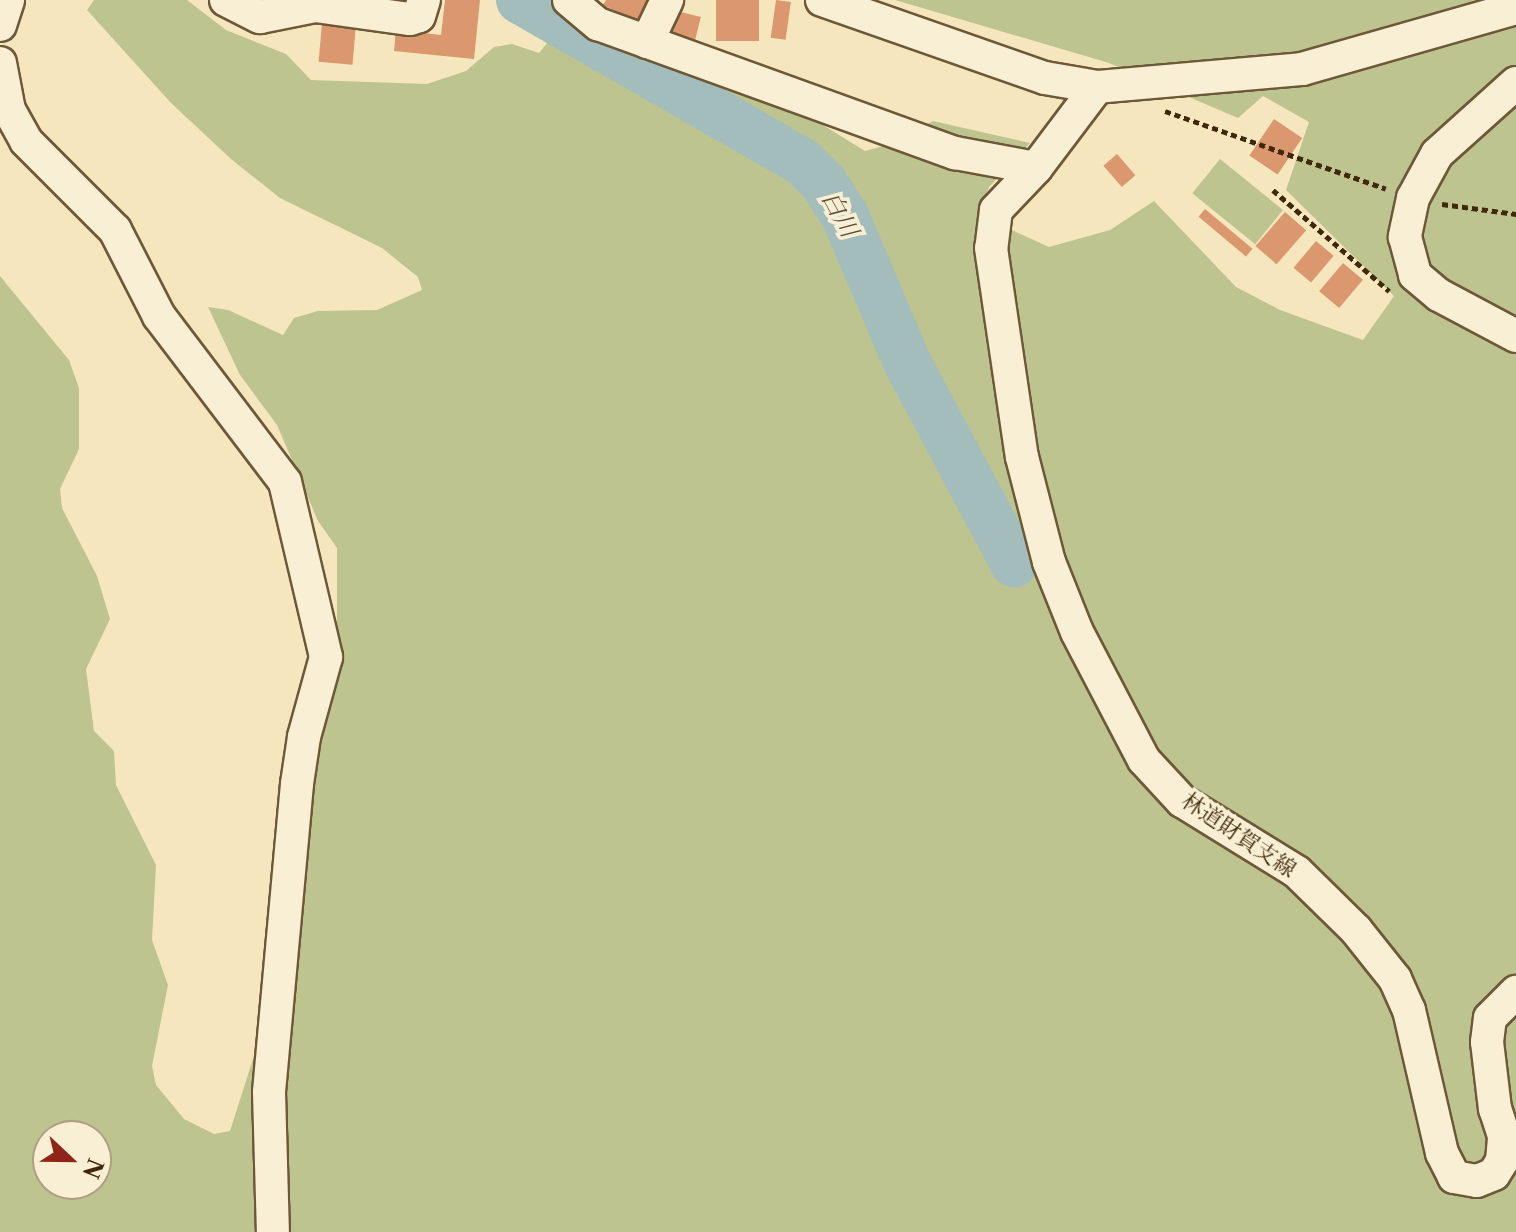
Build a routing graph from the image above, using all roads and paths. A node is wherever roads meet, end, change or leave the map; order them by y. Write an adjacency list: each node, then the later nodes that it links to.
1 (8, 0): 8 (street)
2 (226, 0): 6 (street)
3 (569, 0): 9 (street)
4 (667, 0): 9 (street)
5 (822, 0): 12 (street)
6 (424, 2)
7 (1516, 8): 12 (street)
8 (0, 25)
9 (647, 42): 14 (street)
10 (0, 63): 21 (street)
11 (1516, 83): 16 (street)
12 (1097, 87): 14 (street)
13 (1154, 107): 16 (path)
14 (1036, 168): 20 (street, 林道財賀支線)
15 (1273, 190): 18 (path)
16 (1413, 198): 17 (path); 19 (street)
17 (1516, 214)
18 (1390, 291)
19 (1516, 336)
20 (1516, 992)
21 (273, 1232)

